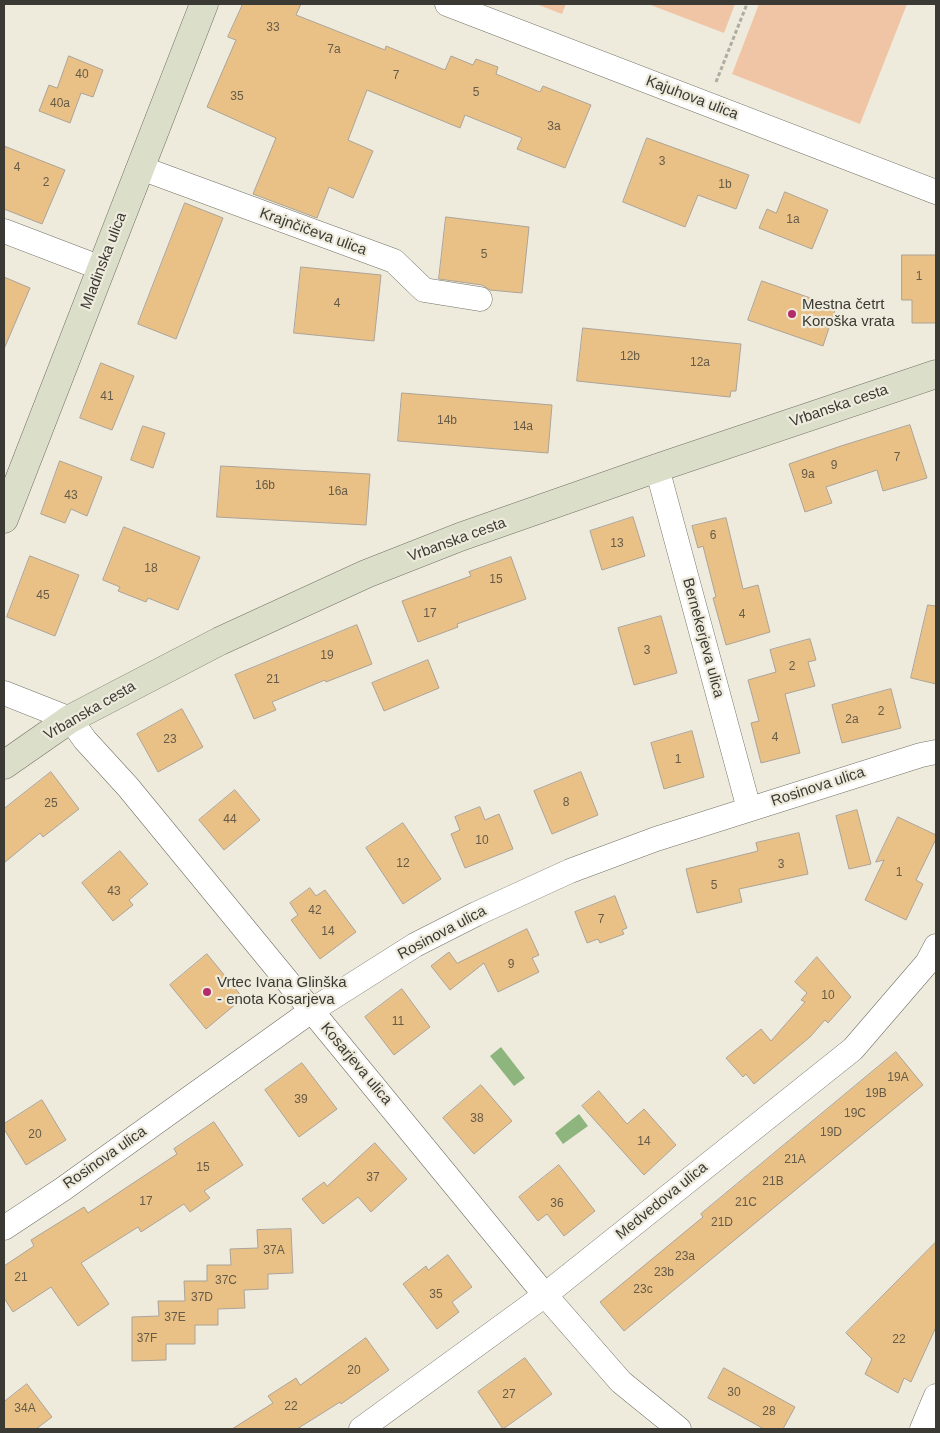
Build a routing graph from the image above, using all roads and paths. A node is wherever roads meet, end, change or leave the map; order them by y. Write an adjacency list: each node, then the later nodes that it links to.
1 (204, 4): 5 (street, Mladinska ulica)
2 (447, 4): 4 (street, Kajuhova ulica)
3 (747, 4): 4 (path)
4 (707, 104): 6 (street, Kajuhova ulica)
5 (140, 168): 8 (street, Mladinska ulica); 9 (street, Krajnčičeva ulica)
6 (936, 192)
7 (4, 231): 8 (street)
8 (101, 268): 12 (street, Mladinska ulica)
9 (480, 299)
10 (936, 374): 11 (street, Vrbanska cesta)
11 (656, 468): 14 (street, Vrbanska cesta); 17 (street, Bernekerjeva ulica)
12 (4, 519)
13 (4, 693): 14 (street)
14 (70, 719): 16 (street, Vrbanska cesta); 19 (street, Kosarjeva ulica)
15 (936, 752): 17 (street, Rosinova ulica)
16 (4, 765)
17 (748, 809): 19 (street, Rosinova ulica)
18 (936, 946): 21 (street, Medvedova ulica)
19 (311, 1011): 20 (street, Rosinova ulica); 21 (street, Kosarjeva ulica)
20 (4, 1228)
21 (545, 1295): 23 (street, Medvedova ulica); 24 (street, Kosarjeva ulica)
22 (936, 1396): 25 (street)
23 (361, 1429)
24 (679, 1429)
25 (922, 1429)

